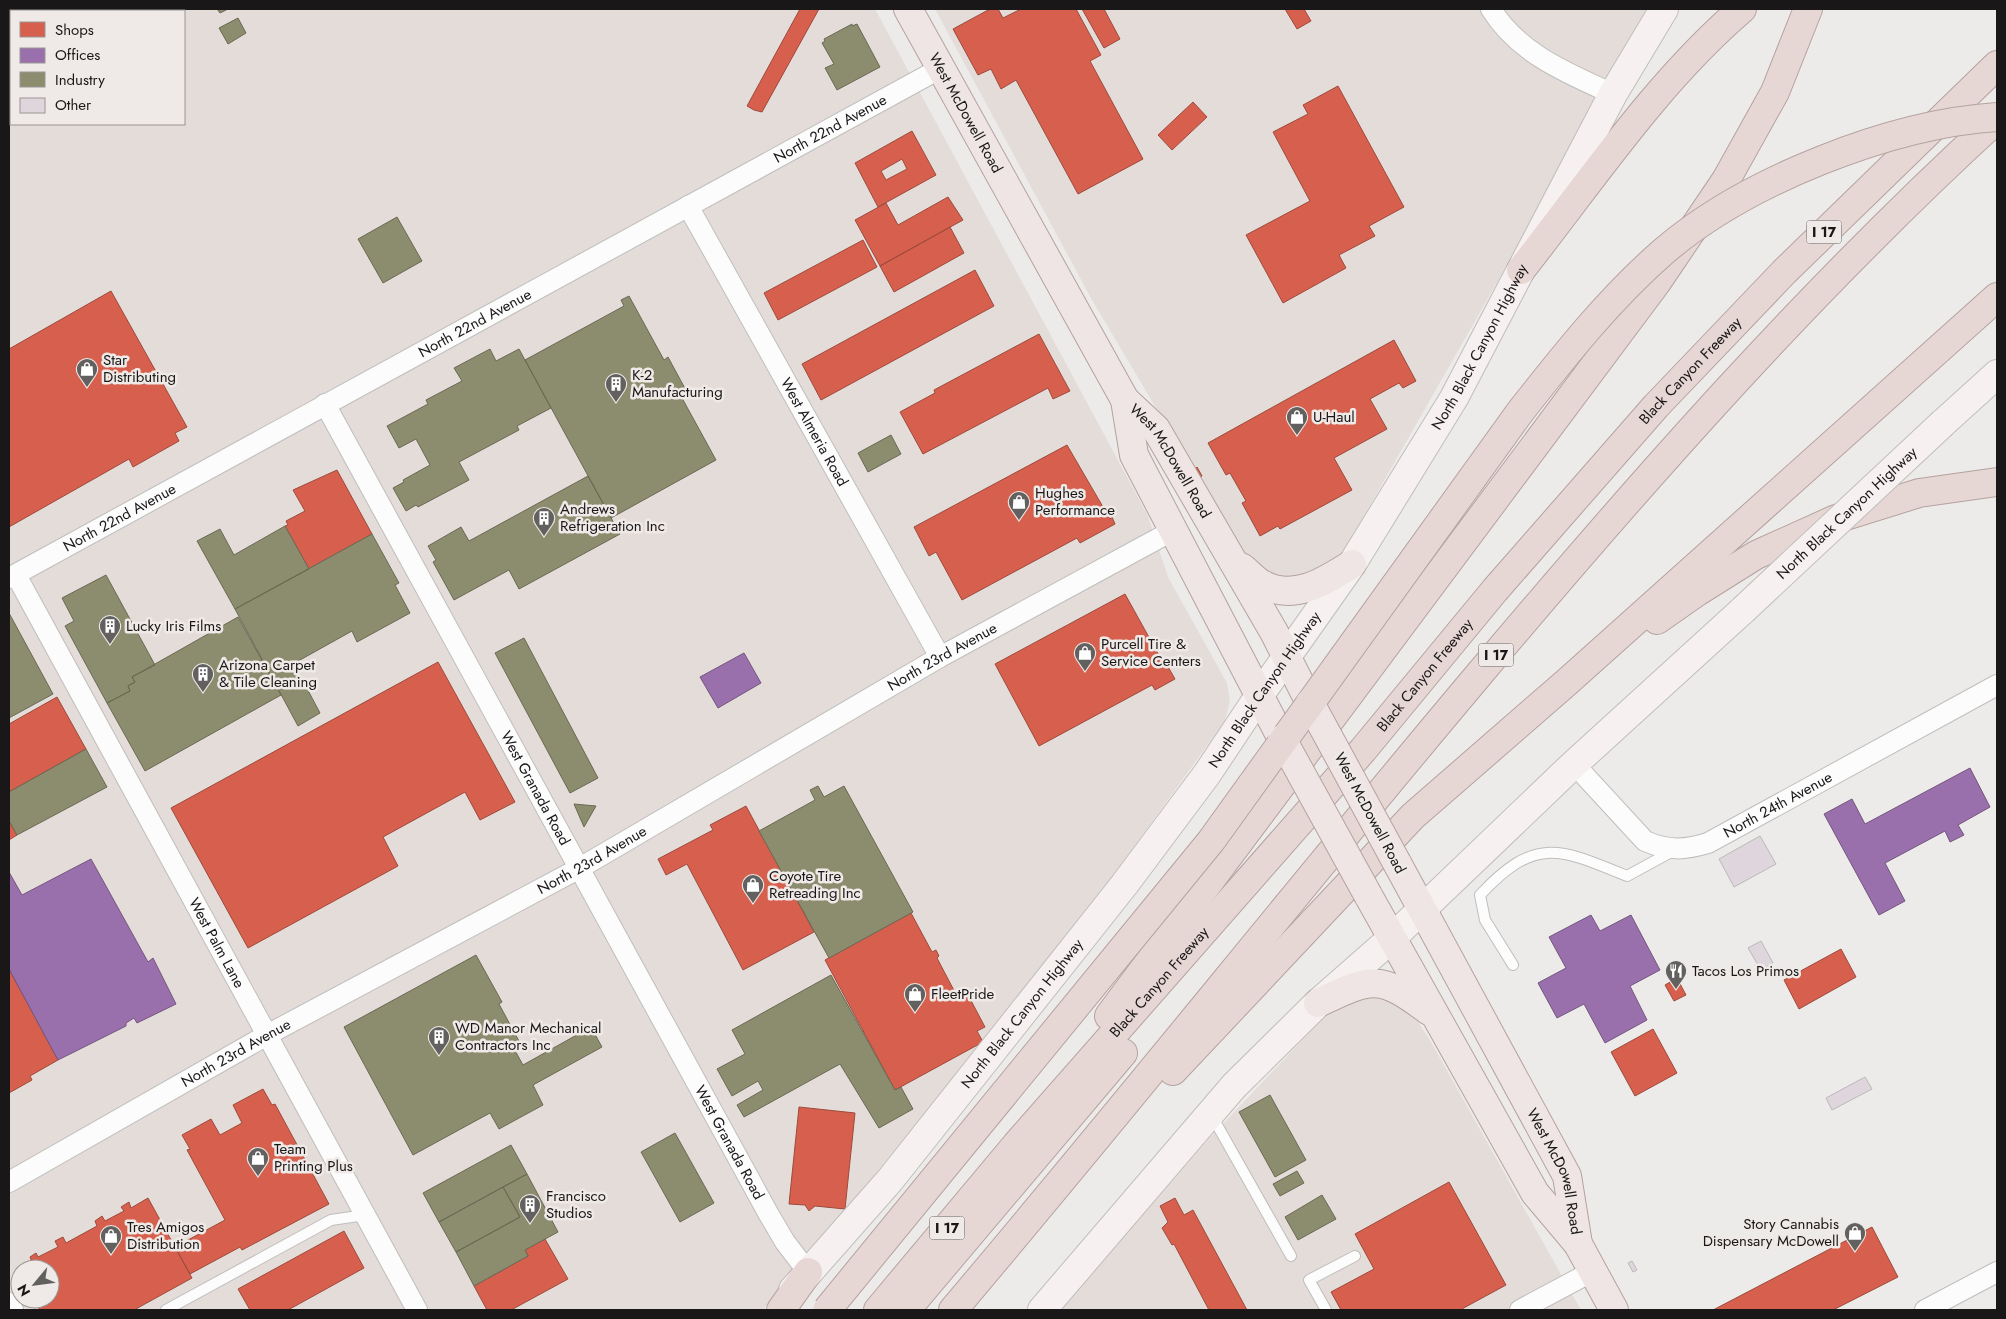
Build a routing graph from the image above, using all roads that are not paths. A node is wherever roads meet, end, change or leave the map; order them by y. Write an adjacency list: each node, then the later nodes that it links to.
1 (908, 9): 7 (main road, West McDowell Road)
2 (1491, 9): 8 (street)
3 (1664, 9): 8 (main road, North Black Canyon Highway)
4 (1742, 9): 11 (highway)
5 (1808, 10): 37 (highway)
6 (1997, 65): 16 (highway, Black Canyon Freeway / I 17)
7 (941, 68): 10 (street, North 22nd Avenue); 14 (main road, West McDowell Road)
8 (1613, 94): 11 (main road, North Black Canyon Highway)
9 (1997, 118): 40 (highway, I 17); 53 (highway, bridge)
10 (688, 206): 15 (street, North 22nd Avenue); 23 (street, West Almeria Road)
11 (1521, 270): 20 (main road, North Black Canyon Highway)
12 (1997, 297): 24 (highway)
13 (1997, 374): 27 (main road, North Black Canyon Highway, bridge)
14 (1125, 400): 18 (main road, West McDowell Road); 19 (main road, West McDowell Road)
15 (325, 404): 21 (street, North 22nd Avenue); 29 (street, West Granada Road)
16 (1598, 472): 37 (highway, Black Canyon Freeway / I 17); 55 (highway)
17 (1997, 482): 24 (highway)
18 (1172, 531): 23 (street, North 23rd Avenue); 26 (main road, West McDowell Road)
19 (1230, 557): 20 (main road); 22 (main road, West McDowell Road)
20 (1352, 564): 22 (main road, North Black Canyon Highway)
21 (12, 576): 35 (street, West Palm Lane)
22 (1287, 656): 26 (main road, North Black Canyon Highway); 30 (main road, West McDowell Road, bridge)
23 (940, 657): 29 (street, North 23rd Avenue)
24 (1567, 682): 40 (highway)
25 (1997, 685): 28 (street, North 24th Avenue)
26 (1259, 696): 31 (main road, West McDowell Road, bridge); 45 (main road, North Black Canyon Highway)
27 (1574, 764): 28 (street, North 24th Avenue); 30 (main road, North Black Canyon Highway)
28 (1676, 850): 32 (lane)
29 (578, 869): 35 (street, North 23rd Avenue); 45 (street, West Granada Road)
30 (1422, 910): 31 (main road, North Black Canyon Highway); 41 (main road, West McDowell Road)
31 (1392, 938): 33 (main road, North Black Canyon Highway); 34 (main road, West McDowell Road)
32 (1513, 965)
33 (1318, 1003): 34 (main road); 36 (main road, North Black Canyon Highway)
34 (1435, 1015): 41 (main road, West McDowell Road)
35 (267, 1035): 38 (street, North 23rd Avenue); 39 (street, West Palm Lane)
36 (1210, 1114): 42 (lane); 57 (main road, North Black Canyon Highway)
37 (1016, 1145): 54 (highway, Black Canyon Freeway / I 17)
38 (9, 1182)
39 (365, 1215): 49 (lane); 50 (street, West Palm Lane)
40 (1028, 1222): 56 (highway, I 17)
41 (1578, 1244): 44 (main road, West McDowell Road)
42 (1291, 1256)
43 (1356, 1256): 58 (lane)
44 (1593, 1271): 59 (street); 60 (main road, West McDowell Road)
45 (808, 1272): 51 (main road, North Black Canyon Highway); 52 (highway)
46 (1997, 1272): 61 (street)
47 (9, 1303): 48 (street)
48 (13, 1310)
49 (166, 1310)
50 (417, 1310)
51 (776, 1310)
52 (781, 1310)
53 (828, 1310)
54 (878, 1310)
55 (906, 1310)
56 (953, 1310)
57 (1042, 1310)
58 (1326, 1310)
59 (1520, 1310)
60 (1614, 1310)
61 (1925, 1310)

